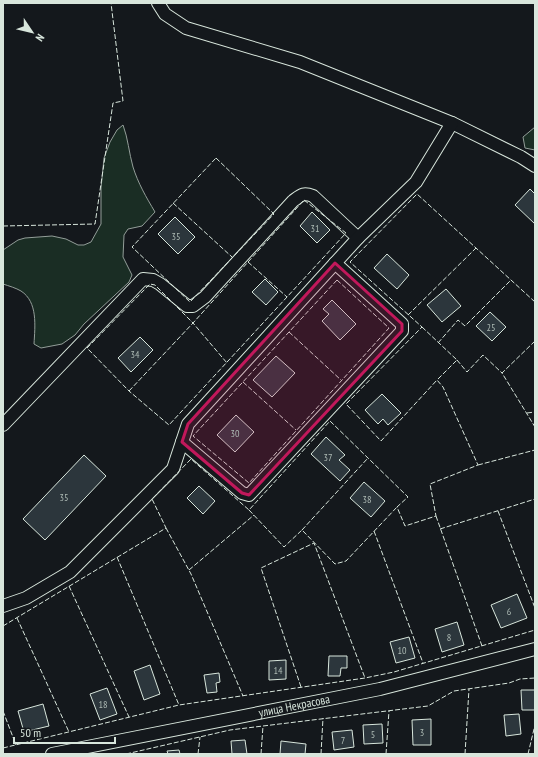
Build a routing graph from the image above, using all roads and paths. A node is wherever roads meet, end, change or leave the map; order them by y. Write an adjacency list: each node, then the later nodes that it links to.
1 (158, 3): 2 (street)
2 (452, 123): 3 (street); 4 (street)
3 (535, 166)
4 (358, 238): 5 (street); 6 (street)
5 (335, 263): 7 (street); 7 (street)
6 (3, 425)
7 (182, 442): 8 (street)
8 (3, 606)
9 (535, 649): 10 (street, улица Некрасова)
10 (52, 754)

